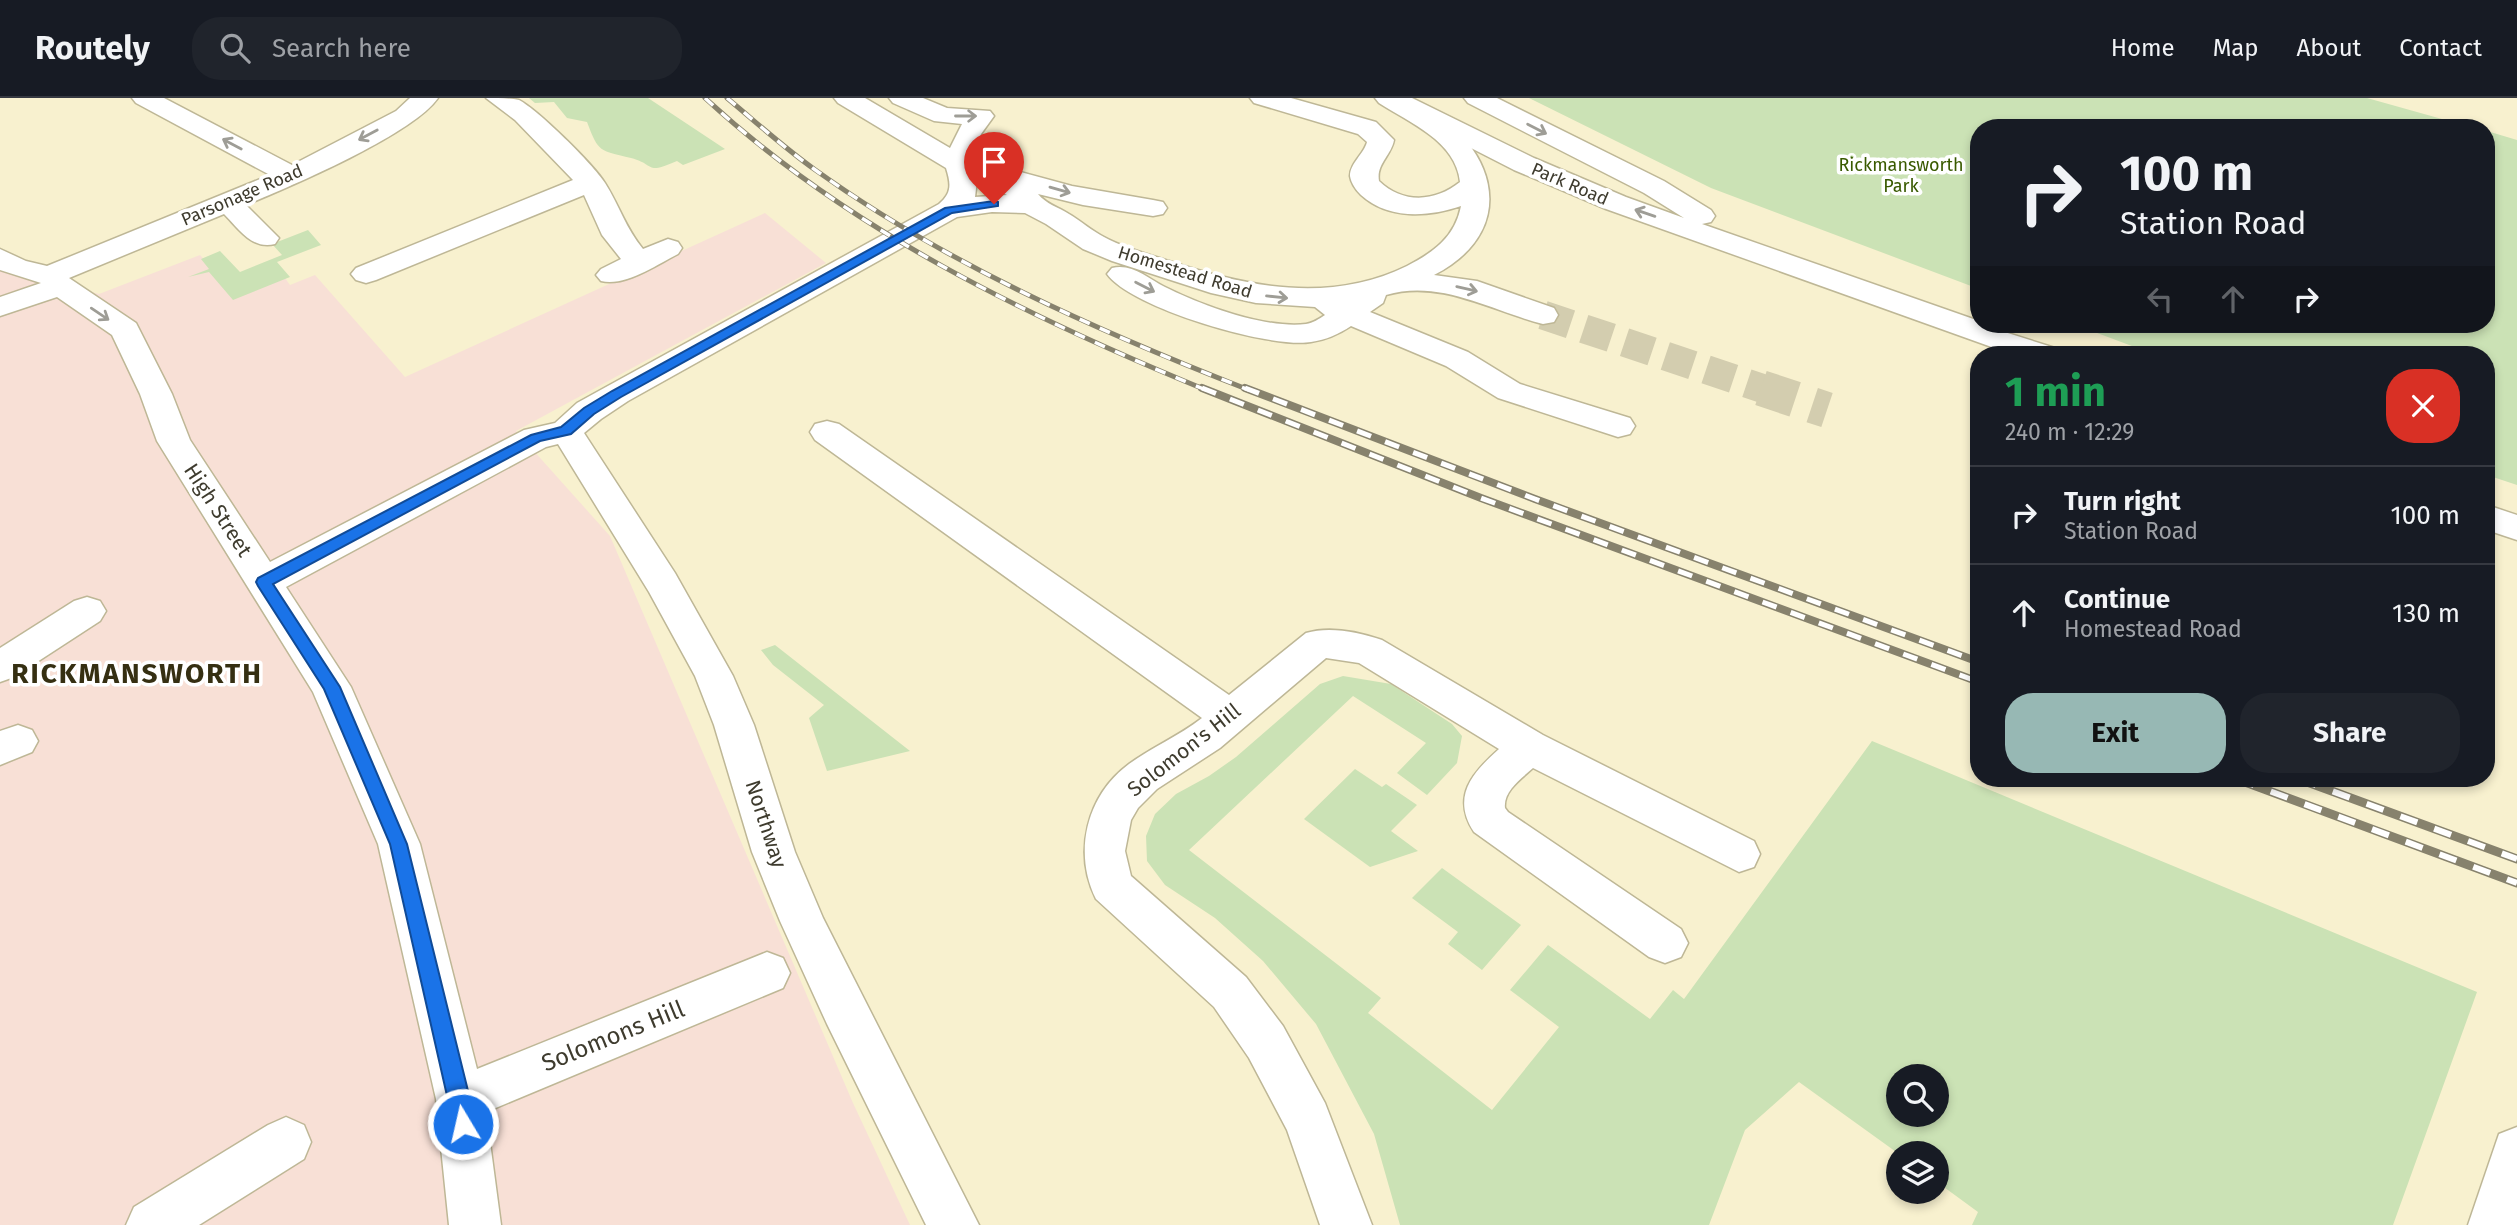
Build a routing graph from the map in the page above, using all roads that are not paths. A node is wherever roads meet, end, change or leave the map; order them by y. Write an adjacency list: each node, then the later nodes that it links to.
1 (425, 98): 11 (street, Parsonage Road, one-way to 11)
2 (499, 98): 12 (street)
3 (847, 98): 9 (street)
4 (902, 98): 9 (street, one-way to 9)
5 (1263, 98): 16 (street)
6 (1390, 98): 13 (street); 22 (street, Park Road, one-way to 6)
7 (1477, 98): 22 (street, Park Road, one-way to 22)
8 (149, 99): 11 (street, one-way to 8)
9 (958, 163): 10 (street); 17 (street)
10 (994, 175): 15 (street); 18 (street, one-way to 18)
11 (292, 176): 14 (street, Parsonage Road)
12 (591, 182): 23 (street); 25 (street)
13 (1473, 185): 16 (street); 20 (street)
14 (227, 202): 19 (street); 28 (street, Parsonage Road)
15 (1034, 206): 17 (street, Homestead Road); 18 (street, Homestead Road)
16 (1406, 206): 27 (street)
17 (949, 210): 37 (street)
18 (1103, 212): 29 (street, Homestead Road, one-way to 29); 31 (street, Homestead Road, one-way to 31)
19 (265, 238)
20 (1464, 238): 27 (street, Homestead Road); 27 (street, one-way to 20)
21 (668, 248): 23 (street)
22 (1756, 251): 32 (street, Park Road)
23 (638, 262): 26 (street)
24 (5, 267): 28 (street, High Street)
25 (366, 274)
26 (611, 275)
27 (1410, 276): 29 (street, Homestead Road); 31 (street, Homestead Road); 35 (street)
28 (55, 280): 30 (street, Parsonage Road); 41 (street, High Street, one-way to 41)
29 (1314, 300): 31 (street)
30 (0, 307)
31 (1348, 313): 35 (street)
32 (1970, 329)
33 (1982, 333): 34 (street, Park Road)
34 (2018, 346)
35 (1457, 359): 36 (street)
36 (1618, 426)
37 (566, 431): 41 (street); 54 (street, Northway)
38 (827, 432): 44 (street)
39 (2495, 520): 40 (street)
40 (2517, 528)
41 (264, 582): 49 (street, High Street)
42 (87, 611): 43 (street)
43 (0, 667)
44 (1228, 716): 45 (street, Solomon's Hill); 55 (street, Solomon's Hill)
45 (1529, 747): 46 (street); 47 (street)
46 (1739, 854)
47 (1665, 943)
48 (767, 973): 49 (street, Solomons Hill)
49 (460, 1099): 53 (street, High Street)
50 (286, 1142): 52 (street)
51 (2517, 1152): 56 (street)
52 (152, 1225)
53 (475, 1225)
54 (953, 1225)
55 (1346, 1225)
56 (2494, 1225)

